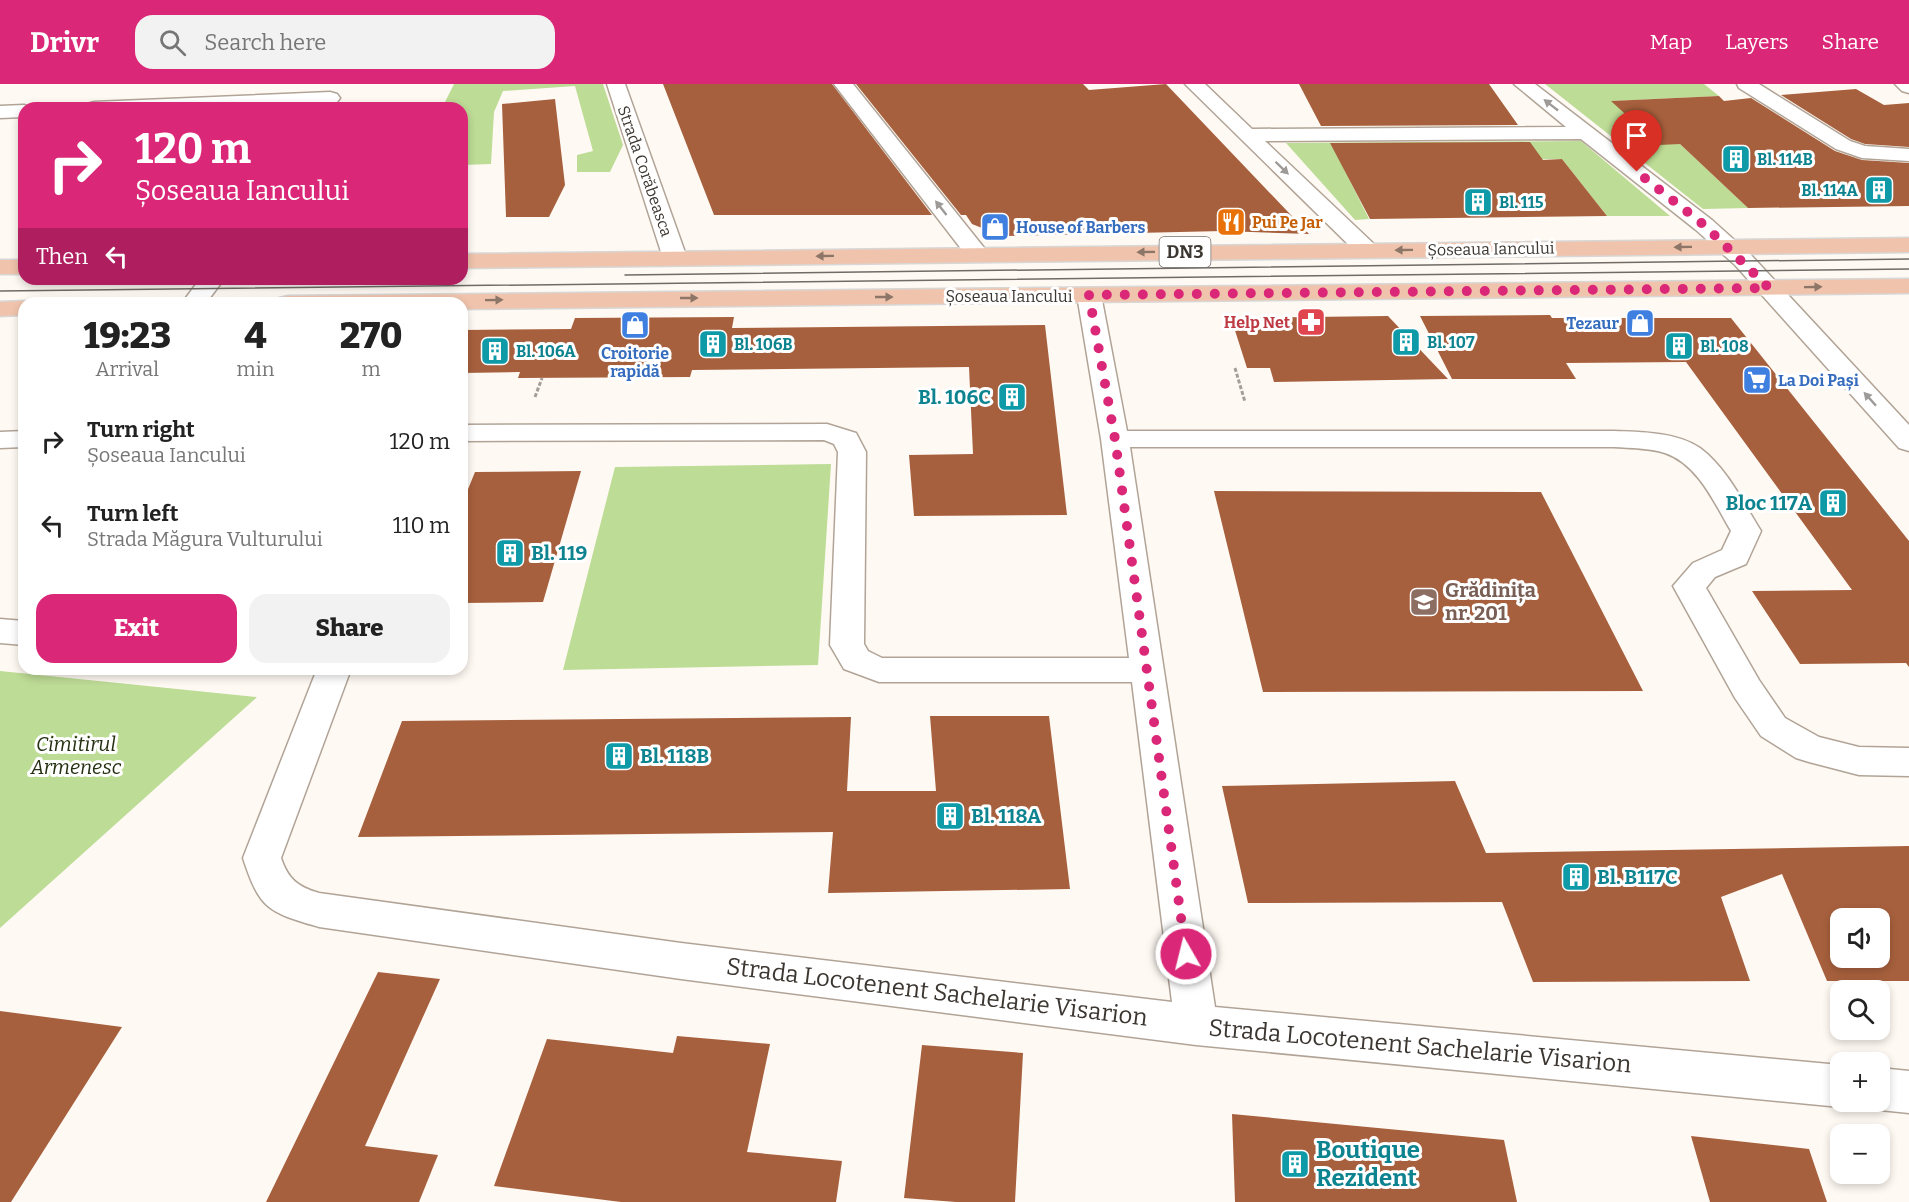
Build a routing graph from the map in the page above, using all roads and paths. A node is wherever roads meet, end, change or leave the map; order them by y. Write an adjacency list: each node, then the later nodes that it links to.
1 (616, 84): 19 (street, Strada Corăbeasca)
2 (843, 84): 18 (street, one-way to 2)
3 (1194, 84): 13 (street)
4 (1523, 84): 12 (street, one-way to 4)
5 (1746, 84): 14 (street)
6 (1904, 84): 7 (street)
7 (1909, 87)
8 (331, 97): 9 (street)
9 (223, 102)
10 (18, 111): 11 (street)
11 (0, 112)
12 (1586, 133): 13 (street); 16 (street)
13 (1249, 135): 17 (street, one-way to 17)
14 (1909, 155)
15 (1909, 245): 16 (main road, Șoseaua Iancului / DN3)
16 (1728, 246): 17 (main road, Șoseaua Iancului / DN3, one-way to 17); 24 (street)
17 (1367, 250): 18 (main road, Șoseaua Iancului / DN3, one-way to 18)
18 (977, 254): 19 (main road, Șoseaua Iancului / DN3, one-way to 19)
19 (675, 258): 20 (main road, Șoseaua Iancului / DN3)
20 (468, 261)
21 (0, 267): 22 (main road)
22 (18, 267)
23 (1909, 286): 24 (main road, Șoseaua Iancului / DN3, one-way to 23)
24 (1769, 288): 25 (main road, Șoseaua Iancului / DN3); 29 (street, one-way to 24)
25 (1089, 295): 26 (main road, Șoseaua Iancului / DN3, one-way to 25); 32 (street)
26 (468, 300)
27 (18, 308): 28 (main road)
28 (0, 309)
29 (1903, 429)
30 (468, 433): 36 (street)
31 (18, 439): 33 (street)
32 (1115, 439): 36 (street); 38 (street)
33 (0, 440)
34 (0, 631): 35 (street)
35 (18, 632)
36 (1147, 670): 39 (street)
37 (332, 675): 39 (street, Strada Locotenent Sachelarie Visarion)
38 (1909, 762)
39 (1196, 1024): 40 (street, Strada Locotenent Sachelarie Visarion)
40 (1830, 1085)
41 (1890, 1090): 42 (street)
42 (1909, 1092)

